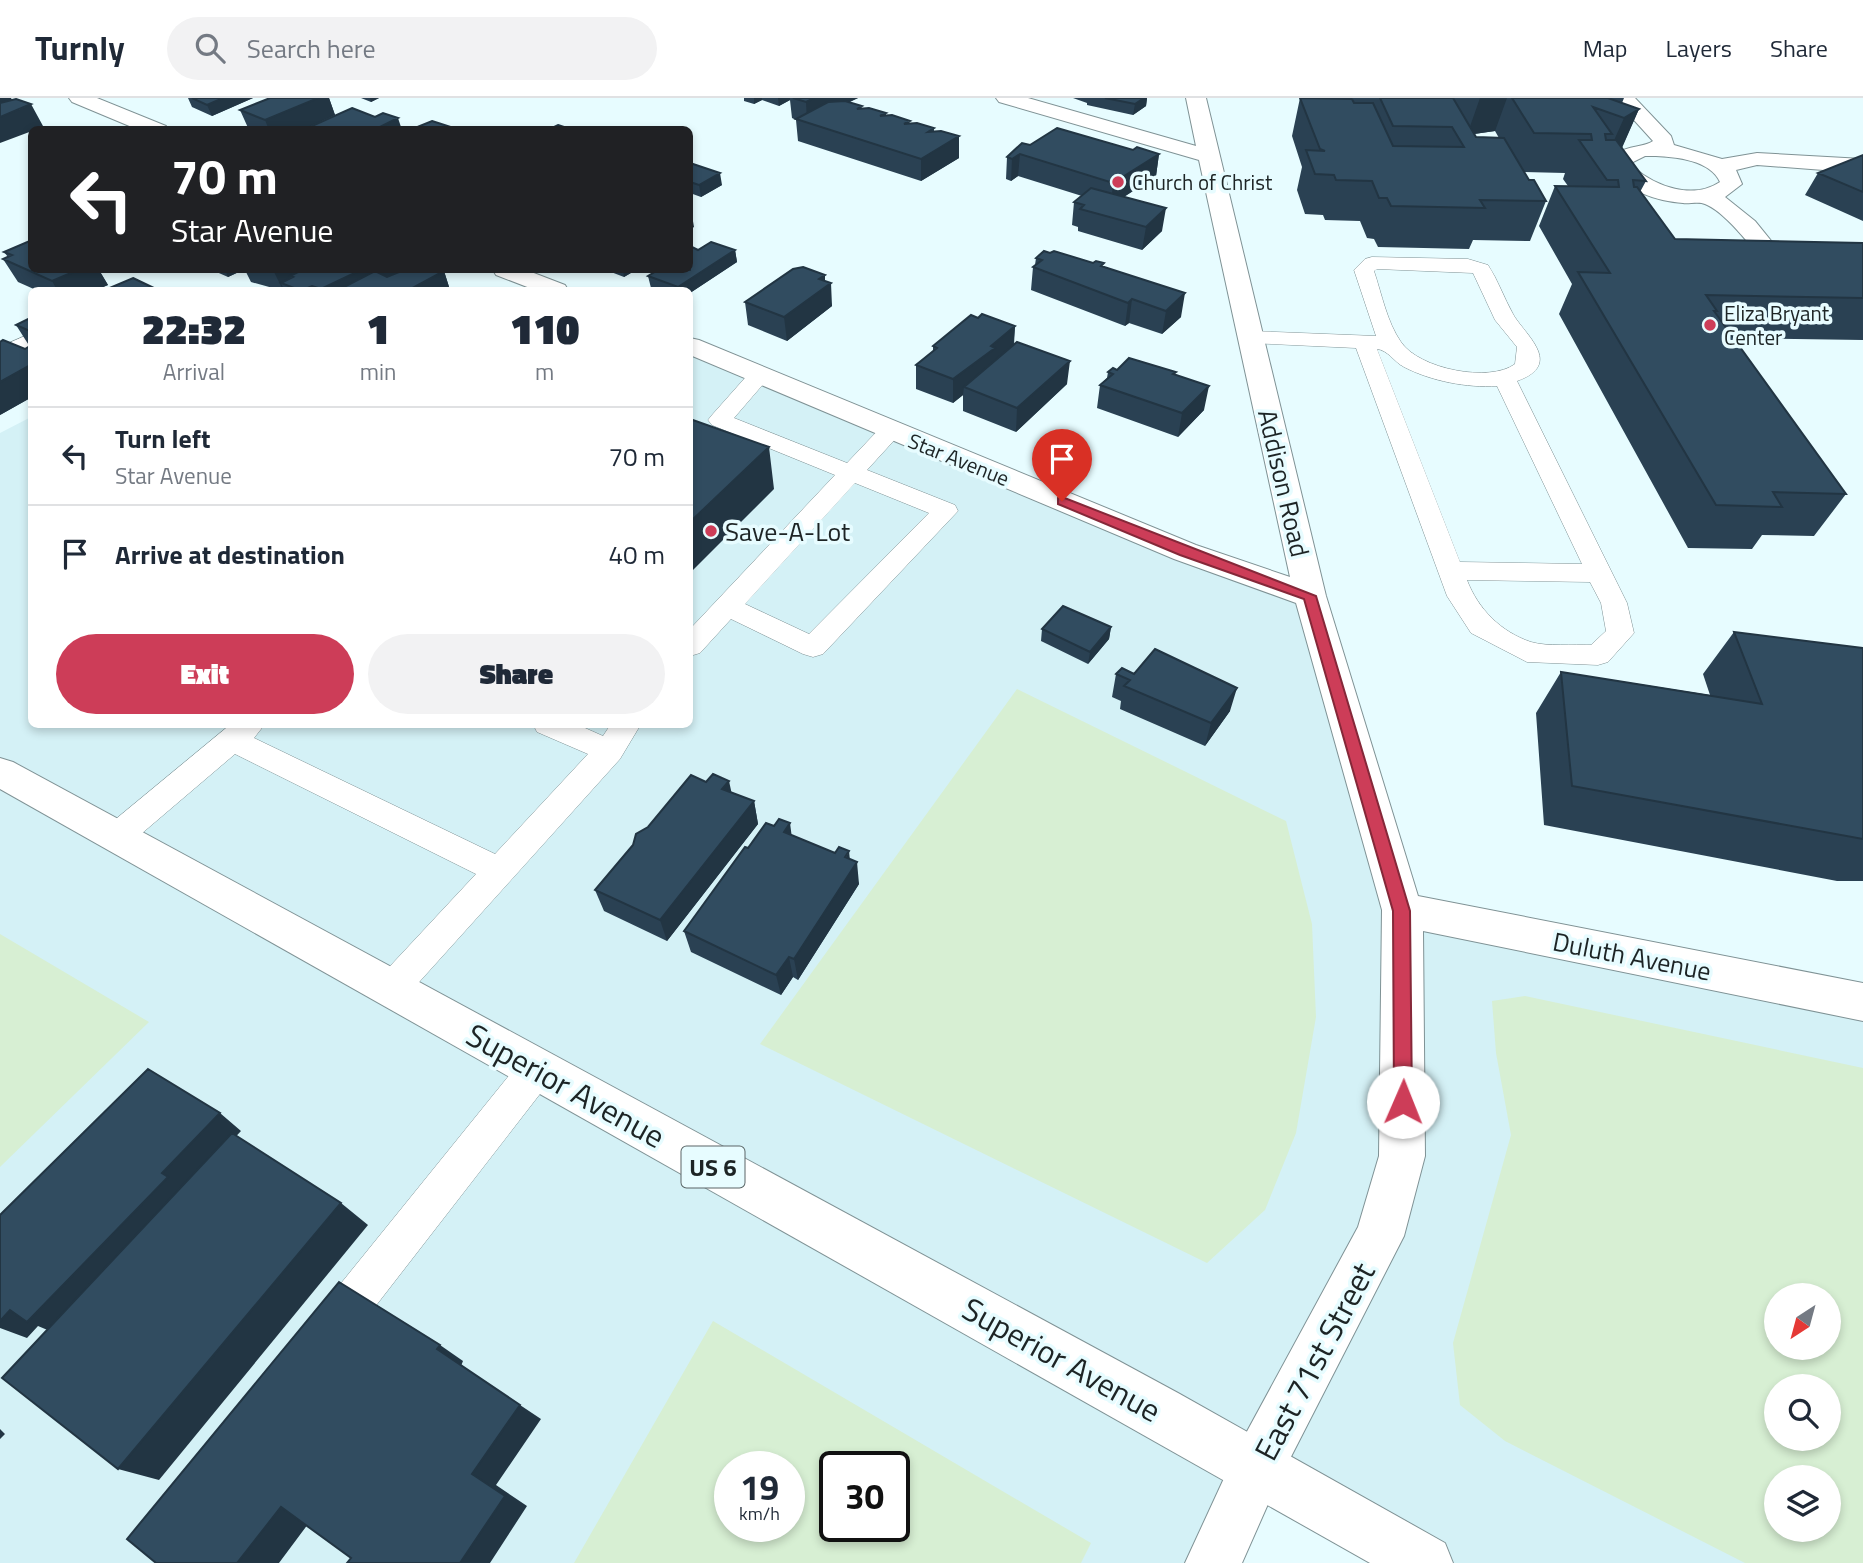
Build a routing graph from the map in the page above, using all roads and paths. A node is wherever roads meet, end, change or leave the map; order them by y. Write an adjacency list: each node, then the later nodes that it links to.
1 (79, 98): 5 (street)
2 (1006, 98): 7 (street)
3 (1196, 98): 7 (street, Addison Road)
4 (1624, 98): 6 (street)
5 (149, 126)
6 (1663, 150): 8 (street); 10 (street)
7 (1209, 156): 14 (street, Addison Road)
8 (1721, 166): 9 (street); 10 (street)
9 (1863, 166)
10 (1709, 196): 11 (street)
11 (1778, 264)
12 (513, 273): 13 (street)
13 (548, 287)
14 (1250, 337): 16 (lane); 26 (street, Addison Road)
15 (28, 341): 19 (lane)
16 (1364, 342): 17 (lane); 24 (lane)
17 (1391, 343): 21 (lane); 21 (lane)
18 (693, 347): 20 (street, Star Avenue)
19 (0, 355)
20 (760, 375): 22 (street, Star Avenue); 23 (lane)
21 (1504, 377): 25 (lane)
22 (891, 430): 23 (lane); 26 (street, Star Avenue)
23 (852, 473): 27 (lane); 27 (lane)
24 (1450, 571): 25 (lane); 25 (lane)
25 (1599, 573)
26 (1310, 596): 36 (street, Addison Road)
27 (728, 607): 28 (lane)
28 (693, 643)
29 (556, 728): 32 (lane)
30 (624, 728): 32 (lane)
31 (242, 732): 34 (lane); 35 (lane)
32 (608, 751): 35 (lane)
33 (0, 772): 34 (street, Superior Avenue / US 6)
34 (116, 836): 37 (street, Superior Avenue / US 6)
35 (499, 871): 37 (lane)
36 (1402, 911): 38 (street, Duluth Avenue); 40 (street, Addison Road)
37 (391, 989): 39 (street, Superior Avenue / US 6)
38 (1863, 1002)
39 (537, 1069): 41 (lane); 42 (street, Superior Avenue / US 6)
40 (1402, 1156): 42 (street, East 71st Street)
41 (310, 1356)
42 (1257, 1467): 43 (street, East 71st Street); 44 (street, Superior Avenue / US 6)
43 (1213, 1563)
44 (1424, 1563)

